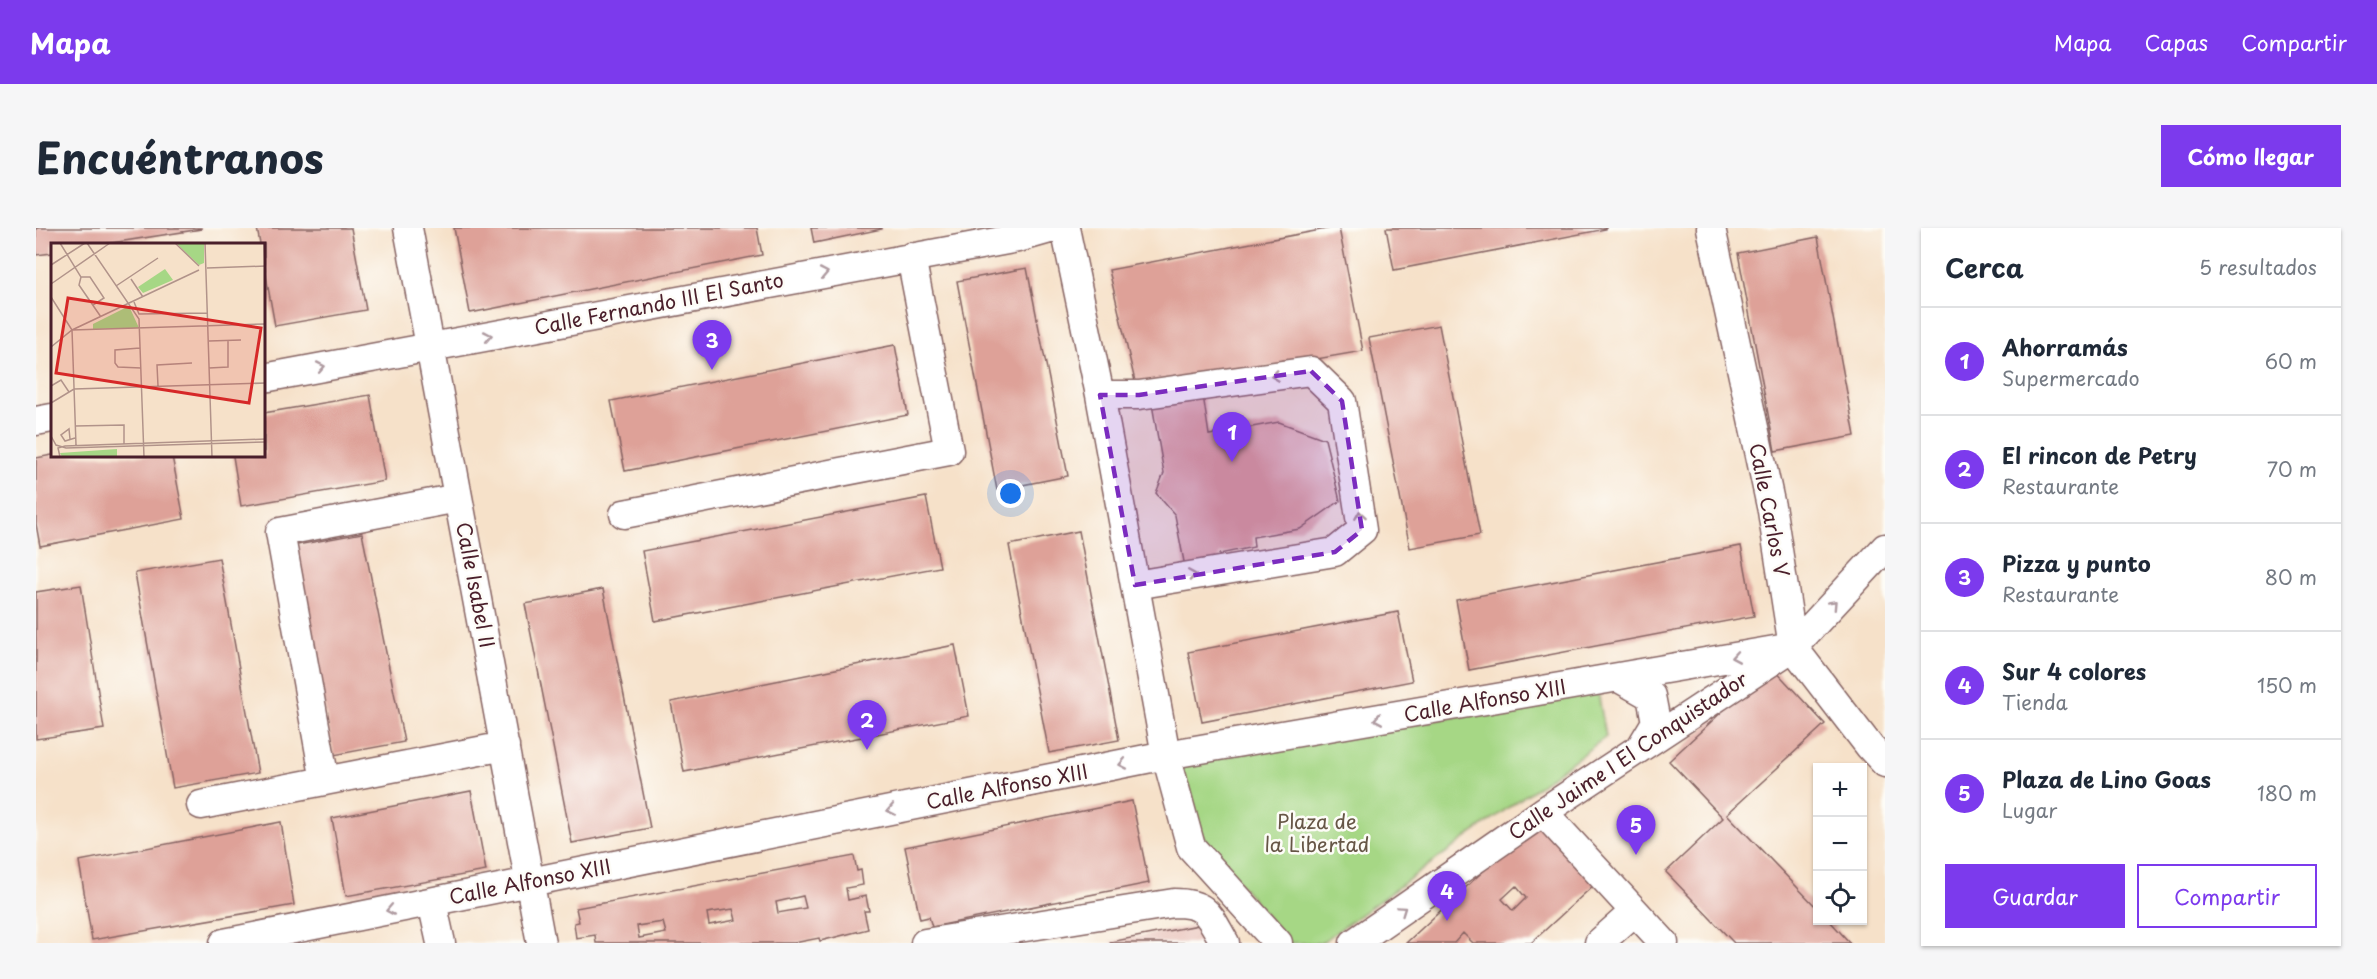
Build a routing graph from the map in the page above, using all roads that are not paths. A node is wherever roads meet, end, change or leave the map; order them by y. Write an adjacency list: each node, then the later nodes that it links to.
1 (408, 228): 6 (street, Calle Isabel II)
2 (1053, 228): 5 (street, Calle Fernando III El Santo)
3 (1065, 228): 8 (street)
4 (1711, 228): 15 (street, Calle Carlos V)
5 (911, 257): 6 (street, Calle Fernando III El Santo, one-way to 5); 12 (street)
6 (430, 347): 7 (street, Calle Fernando III El Santo, one-way to 6); 11 (street, Calle Isabel II)
7 (266, 378)
8 (1100, 395): 14 (street); 14 (street, one-way to 8)
9 (51, 418): 10 (street)
10 (36, 421)
11 (458, 498): 17 (street, Calle Isabel II); 21 (street)
12 (624, 514)
13 (1885, 548): 15 (street, Calle Jaime I El Conquistador, one-way to 13)
14 (1135, 585): 19 (street)
15 (1793, 647): 16 (street, Calle Alfonso XIII, one-way to 16); 18 (street, Calle Jaime I El Conquistador); 20 (street, Calle Carlos V)
16 (1619, 678): 18 (street); 19 (street, Calle Alfonso XIII, one-way to 19)
17 (505, 746): 21 (street); 24 (street, Calle Isabel II)
18 (1641, 747): 23 (street, Calle Jaime I El Conquistador)
19 (1166, 755): 24 (street, Calle Alfonso XIII, one-way to 24); 32 (street)
20 (1885, 763)
21 (325, 781): 22 (street)
22 (201, 805)
23 (1543, 812): 26 (street); 33 (street, Calle Jaime I El Conquistador, one-way to 23)
24 (530, 883): 25 (street, Calle Alfonso XIII); 29 (street, Calle Isabel II)
25 (432, 902): 27 (street, Calle Alfonso XIII, one-way to 27); 28 (street)
26 (1634, 912): 34 (street); 35 (street)
27 (224, 943)
28 (441, 943)
29 (541, 943)
30 (926, 943): 31 (street)
31 (1225, 943)
32 (1278, 943)
33 (1354, 943)
34 (1599, 943)
35 (1664, 943)

